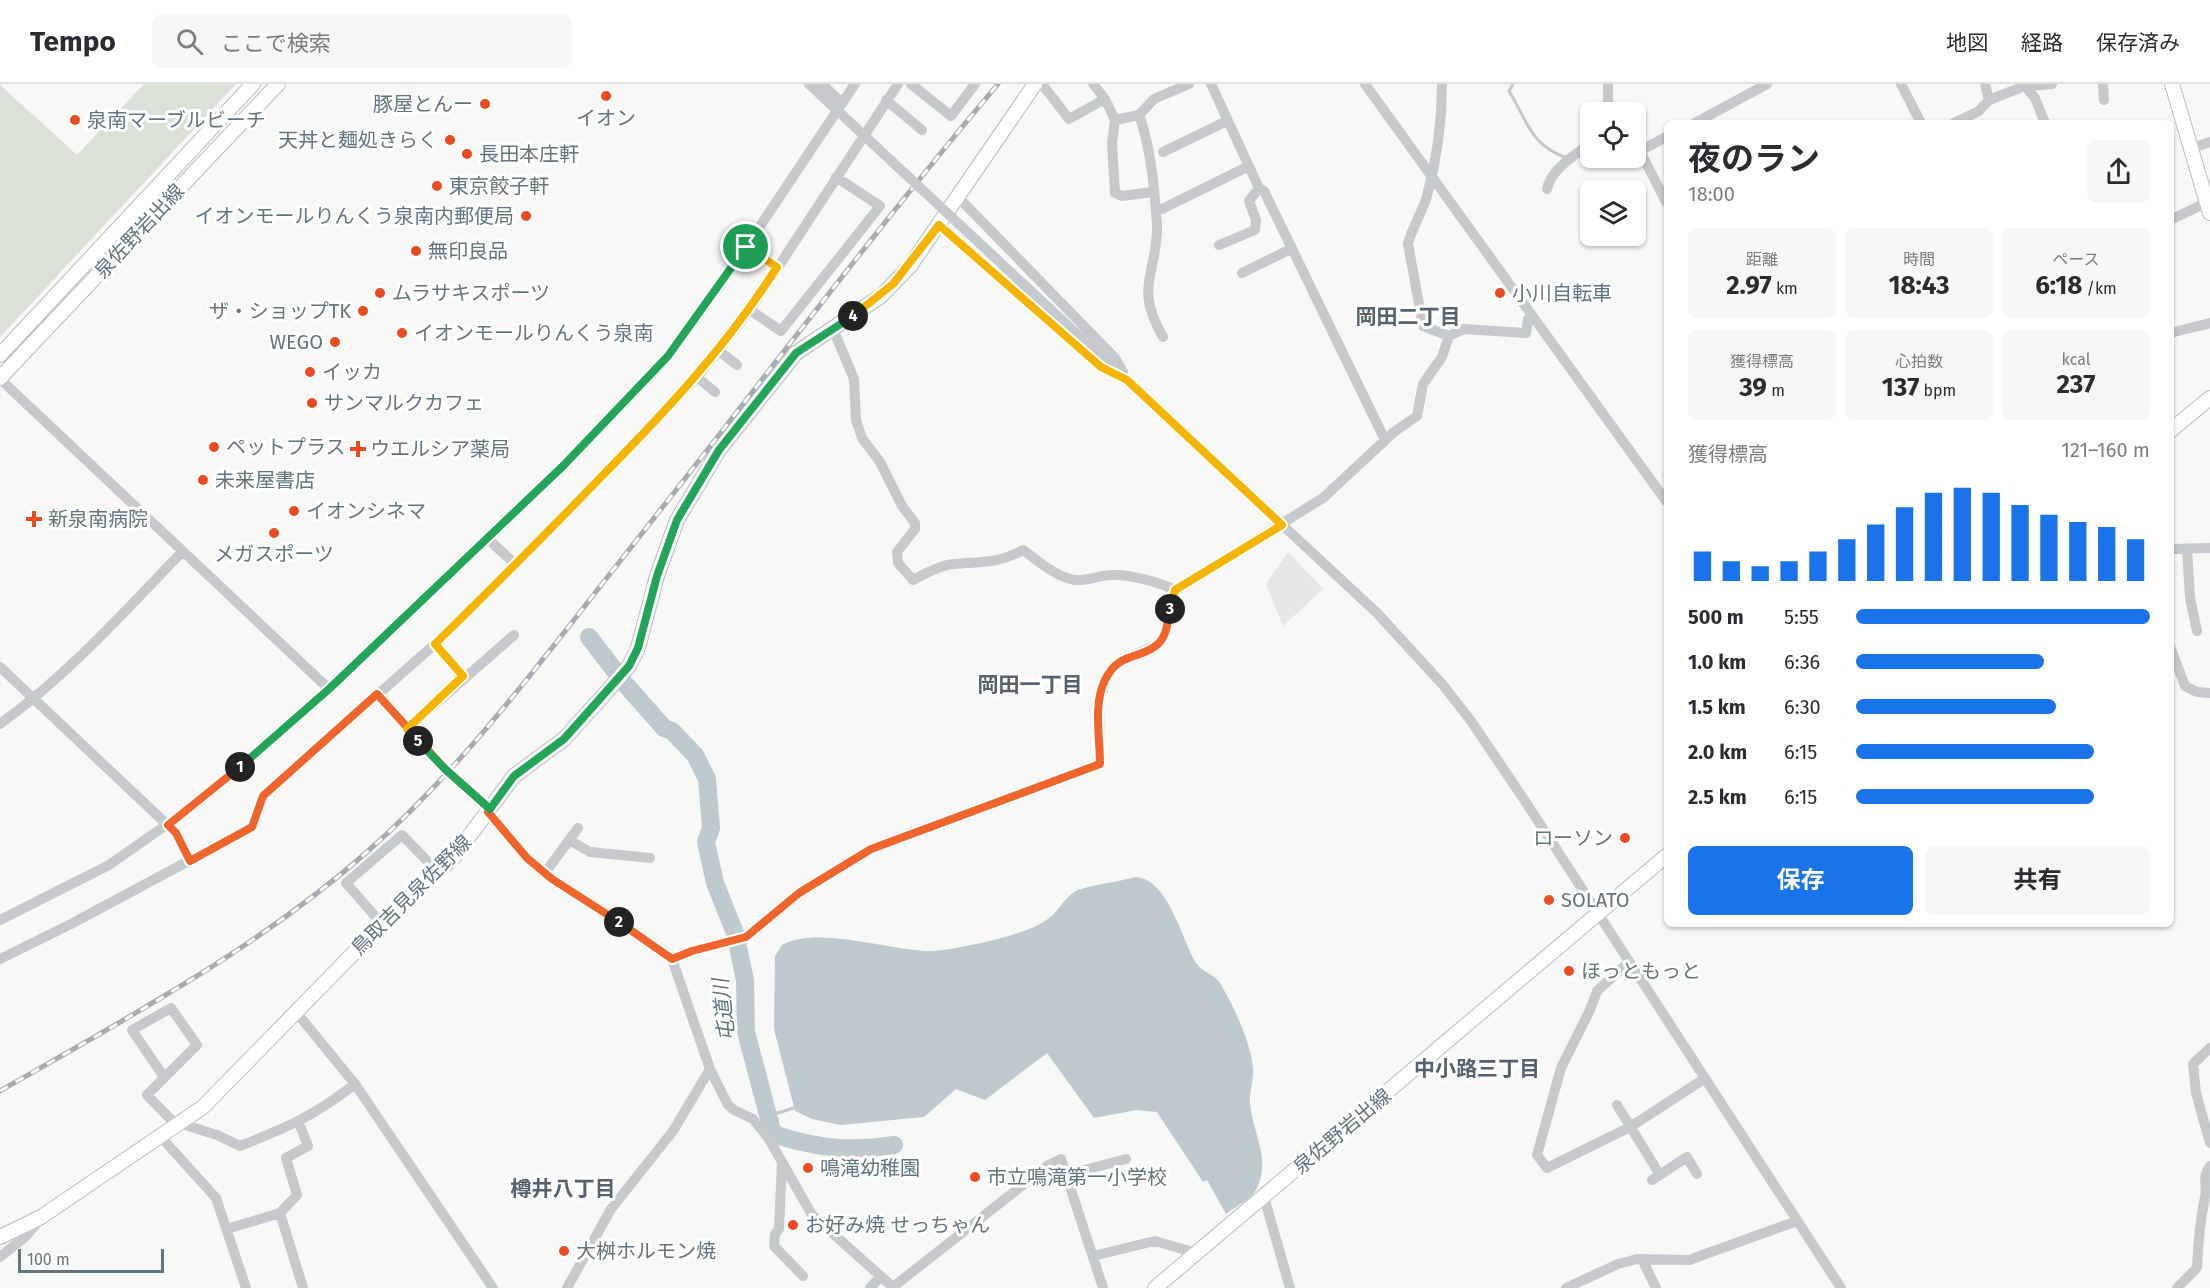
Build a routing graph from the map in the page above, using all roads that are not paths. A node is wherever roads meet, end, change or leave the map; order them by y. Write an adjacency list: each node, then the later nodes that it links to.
1 (253, 84): 71 (main road, 泉佐野岩出線)
2 (278, 84): 74 (main road, 泉佐野岩出線)
3 (809, 84): 75 (street, bridge)
4 (822, 84): 30 (street)
5 (855, 84): 30 (street)
6 (898, 84): 26 (street)
7 (910, 84): 8 (street)
8 (975, 84)
9 (1035, 84): 52 (main road, 鳥取吉見泉佐野線)
10 (1042, 84): 25 (street)
11 (1092, 84): 25 (street)
12 (1190, 84): 23 (street)
13 (1211, 84): 37 (street)
14 (1365, 84): 47 (street)
15 (1442, 84): 47 (street)
16 (1608, 84): 29 (street)
17 (1767, 84): 33 (street)
18 (1901, 84): 34 (street)
19 (1985, 84): 27 (street)
20 (2052, 84): 24 (street)
21 (2103, 84): 28 (street)
22 (2172, 84): 42 (main road)
23 (1175, 87): 31 (street)
24 (2026, 87): 27 (street); 36 (street)
25 (1105, 99): 32 (street)
26 (886, 100): 38 (street); 48 (street)
27 (1989, 100): 35 (street)
28 (2104, 100)
29 (1608, 102)
30 (842, 103): 59 (street)
31 (1138, 115): 32 (street); 51 (street)
32 (1114, 120): 51 (street)
33 (1701, 120)
34 (1919, 120)
35 (1960, 120)
36 (2044, 120)
37 (1227, 121): 44 (street); 46 (street)
38 (922, 130)
39 (1664, 138): 41 (street)
40 (2210, 142): 42 (street)
41 (1646, 146)
42 (2192, 148): 54 (main road)
43 (1580, 151): 50 (street)
44 (1163, 152)
45 (1646, 164): 53 (street)
46 (1249, 166): 49 (street); 55 (street)
47 (1430, 175): 64 (street); 68 (street)
48 (836, 177): 61 (street); 63 (street)
49 (1259, 188): 58 (street); 60 (street)
50 (1547, 189)
51 (1152, 192): 69 (street)
52 (958, 197): 57 (main road, 鳥取吉見泉佐野線); 75 (street)
53 (1664, 198)
54 (2209, 205): 56 (street)
55 (1162, 209)
56 (2174, 218)
57 (939, 225): 66 (main road, 鳥取吉見泉佐野線); 75 (street)
58 (1219, 245)
59 (746, 247): 61 (street); 82 (street)
60 (1291, 249): 62 (street); 79 (street)
61 (777, 267): 63 (street)
62 (1242, 273)
63 (750, 310): 70 (street)
64 (1532, 316): 68 (street); 80 (street)
65 (2210, 323): 67 (street)
66 (833, 329): 88 (street); 101 (main road, 鳥取吉見泉佐野線)
67 (2174, 332)
68 (1449, 336): 79 (street)
69 (1163, 337)
70 (718, 350): 72 (street); 73 (street)
71 (0, 355)
72 (736, 365)
73 (697, 376): 76 (street); 87 (street)
74 (0, 379): 86 (street)
75 (1127, 380): 81 (street)
76 (715, 392)
77 (2210, 398): 78 (main road)
78 (2174, 428)
79 (1385, 440): 81 (street)
80 (1664, 498)
81 (1282, 525): 88 (street); 110 (street)
82 (488, 539): 87 (street); 95 (street)
83 (2210, 548): 85 (street)
84 (2174, 549): 85 (street)
85 (2187, 549): 89 (street)
86 (182, 552): 95 (street); 98 (street)
87 (516, 565): 91 (street)
88 (1175, 590): 114 (street)
89 (2197, 631)
90 (514, 635): 94 (street)
91 (435, 644): 94 (street); 97 (street)
92 (2174, 657): 96 (street)
93 (0, 667): 98 (street)
94 (463, 676): 100 (street)
95 (329, 689): 102 (street)
96 (2210, 693)
97 (377, 694): 100 (street); 107 (street)
98 (35, 699): 99 (street); 102 (street)
99 (0, 724)
100 (407, 729): 101 (street)
101 (489, 811): 108 (main road, 鳥取吉見泉佐野線); 109 (street)
102 (168, 825): 107 (street); 111 (street)
103 (578, 828): 104 (street)
104 (569, 840): 105 (street); 109 (street)
105 (650, 858)
106 (1664, 858): 110 (main road, 泉佐野岩出線)
107 (190, 861): 113 (street)
108 (438, 872): 112 (main road, 鳥取吉見泉佐野線); 112 (street)
109 (545, 873): 114 (street)
110 (1599, 915): 115 (street); 133 (main road, 泉佐野岩出線)
111 (0, 920)
112 (382, 924): 116 (main road, 鳥取吉見泉佐野線)
113 (0, 959)
114 (672, 959): 118 (street)
115 (1629, 962): 120 (street); 125 (street)
116 (296, 1011): 121 (street); 124 (main road, 鳥取吉見泉佐野線)
117 (2210, 1048): 127 (street)
118 (710, 1069): 129 (street); 148 (street)
119 (164, 1077): 119 (street); 124 (street)
120 (1704, 1079): 125 (street); 136 (street)
121 (355, 1084): 123 (street); 147 (street)
122 (1617, 1105): 125 (street)
123 (299, 1123): 124 (street); 134 (street)
124 (178, 1124): 126 (main road, 鳥取吉見泉佐野線)
125 (1630, 1127): 132 (street)
126 (160, 1136): 135 (main road, 鳥取吉見泉佐野線); 137 (street)
127 (2210, 1143)
128 (1126, 1159): 131 (street)
129 (782, 1162): 143 (street); 144 (street)
130 (2210, 1166): 157 (street)
131 (1066, 1174): 140 (street); 150 (street)
132 (1697, 1174)
133 (1264, 1197): 139 (main road, 泉佐野岩出線); 153 (street)
134 (280, 1214): 137 (street); 146 (street)
135 (41, 1217): 138 (main road, 鳥取吉見泉佐野線); 141 (street)
136 (1797, 1221): 142 (street); 156 (street)
137 (227, 1229): 145 (street)
138 (0, 1237)
139 (1196, 1253): 140 (street); 152 (main road, 泉佐野岩出線)
140 (1093, 1256): 151 (street)
141 (0, 1257)
142 (1642, 1259): 154 (street); 155 (street)
143 (803, 1275)
144 (881, 1276): 149 (street); 150 (street)
145 (246, 1288)
146 (303, 1288)
147 (493, 1288)
148 (567, 1288)
149 (870, 1288)
150 (894, 1288)
151 (1103, 1288)
152 (1155, 1288)
153 (1290, 1288)
154 (1566, 1288)
155 (1656, 1288)
156 (1841, 1288)
157 (2177, 1288)

